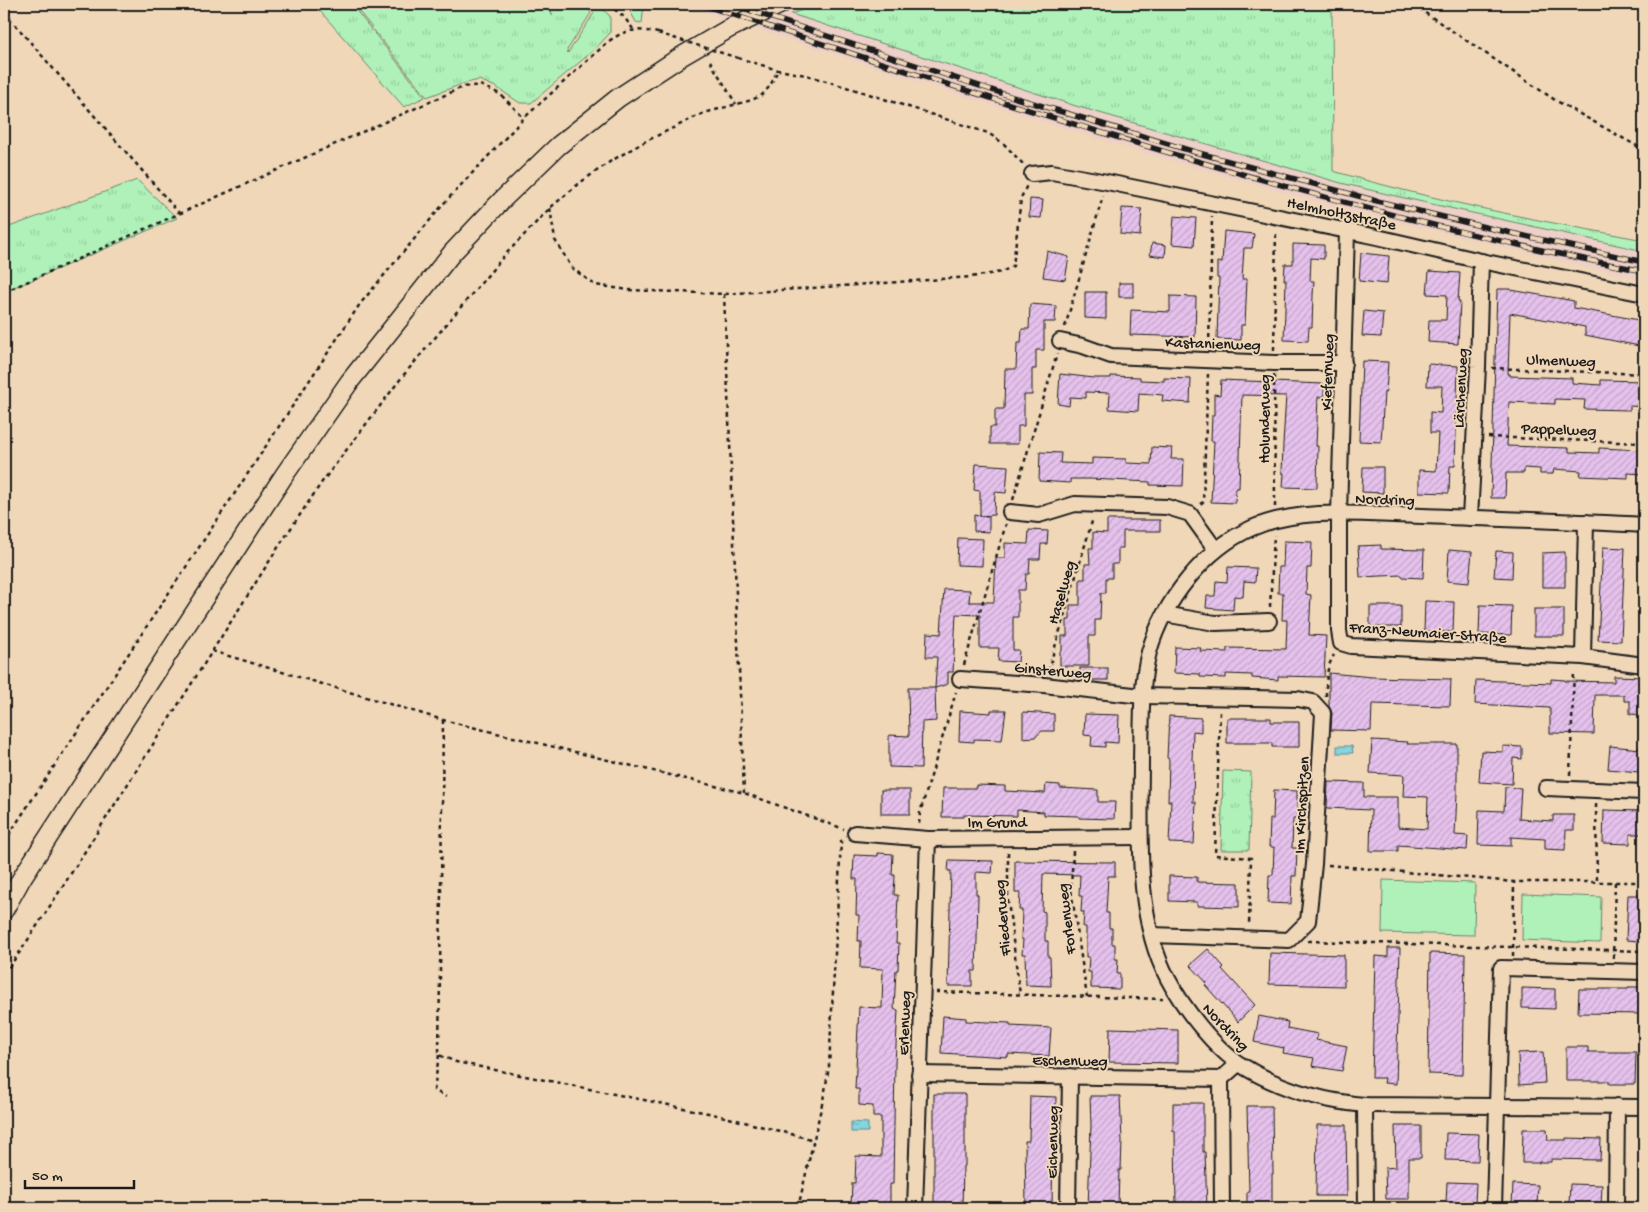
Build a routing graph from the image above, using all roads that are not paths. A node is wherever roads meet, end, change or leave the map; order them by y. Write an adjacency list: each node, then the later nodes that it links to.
1 (781, 4): 25 (main road)
2 (1032, 174): 3 (street, Helmholtzstraße)
3 (1347, 231): 4 (street, Helmholtzstraße); 7 (street, Kiefernweg)
4 (1481, 261): 5 (street, Helmholtzstraße); 10 (street, Lärchenweg)
5 (1644, 294)
6 (1060, 341): 7 (street, Kastanienweg)
7 (1344, 363): 9 (street, Kiefernweg)
8 (1010, 512): 13 (street)
9 (1340, 514): 10 (street, Nordring); 13 (street, Nordring); 16 (street, Franz-Neumaier-Straße)
10 (1470, 518): 11 (street, Nordring)
11 (1586, 522): 12 (street, Nordring); 16 (street)
12 (1644, 525)
13 (1216, 550): 14 (street, Nordring)
14 (1164, 614): 15 (street); 19 (street, Nordring)
15 (1270, 621)
16 (1583, 657): 17 (street, Franz-Neumaier-Straße)
17 (1644, 664)
18 (960, 679): 19 (street, Ginsterweg)
19 (1142, 696): 23 (street, Nordring); 28 (street, Im Kirchspitzen)
20 (1546, 788): 21 (street)
21 (1644, 792)
22 (855, 833): 24 (street, Im Grund)
23 (1140, 837): 24 (street, Im Grund); 28 (street, Nordring)
24 (928, 839): 31 (street, Erlenweg)
25 (23, 876): 26 (main road); 27 (main road)
26 (4, 897)
27 (4, 910)
28 (1152, 935): 30 (street, Nordring)
29 (1644, 972): 35 (street)
30 (1238, 1064): 33 (street); 34 (street, Nordring)
31 (919, 1074): 32 (street, Eschenweg); 38 (street, Erlenweg)
32 (1070, 1076): 33 (street, Eschenweg); 39 (street, Eichenweg)
33 (1221, 1079): 40 (street)
34 (1365, 1105): 35 (street, Nordring); 41 (street)
35 (1498, 1106): 36 (street, Nordring); 42 (street)
36 (1617, 1106): 37 (street, Nordring); 43 (street)
37 (1644, 1107)
38 (915, 1208)
39 (1068, 1208)
40 (1222, 1208)
41 (1366, 1208)
42 (1494, 1208)
43 (1616, 1208)

